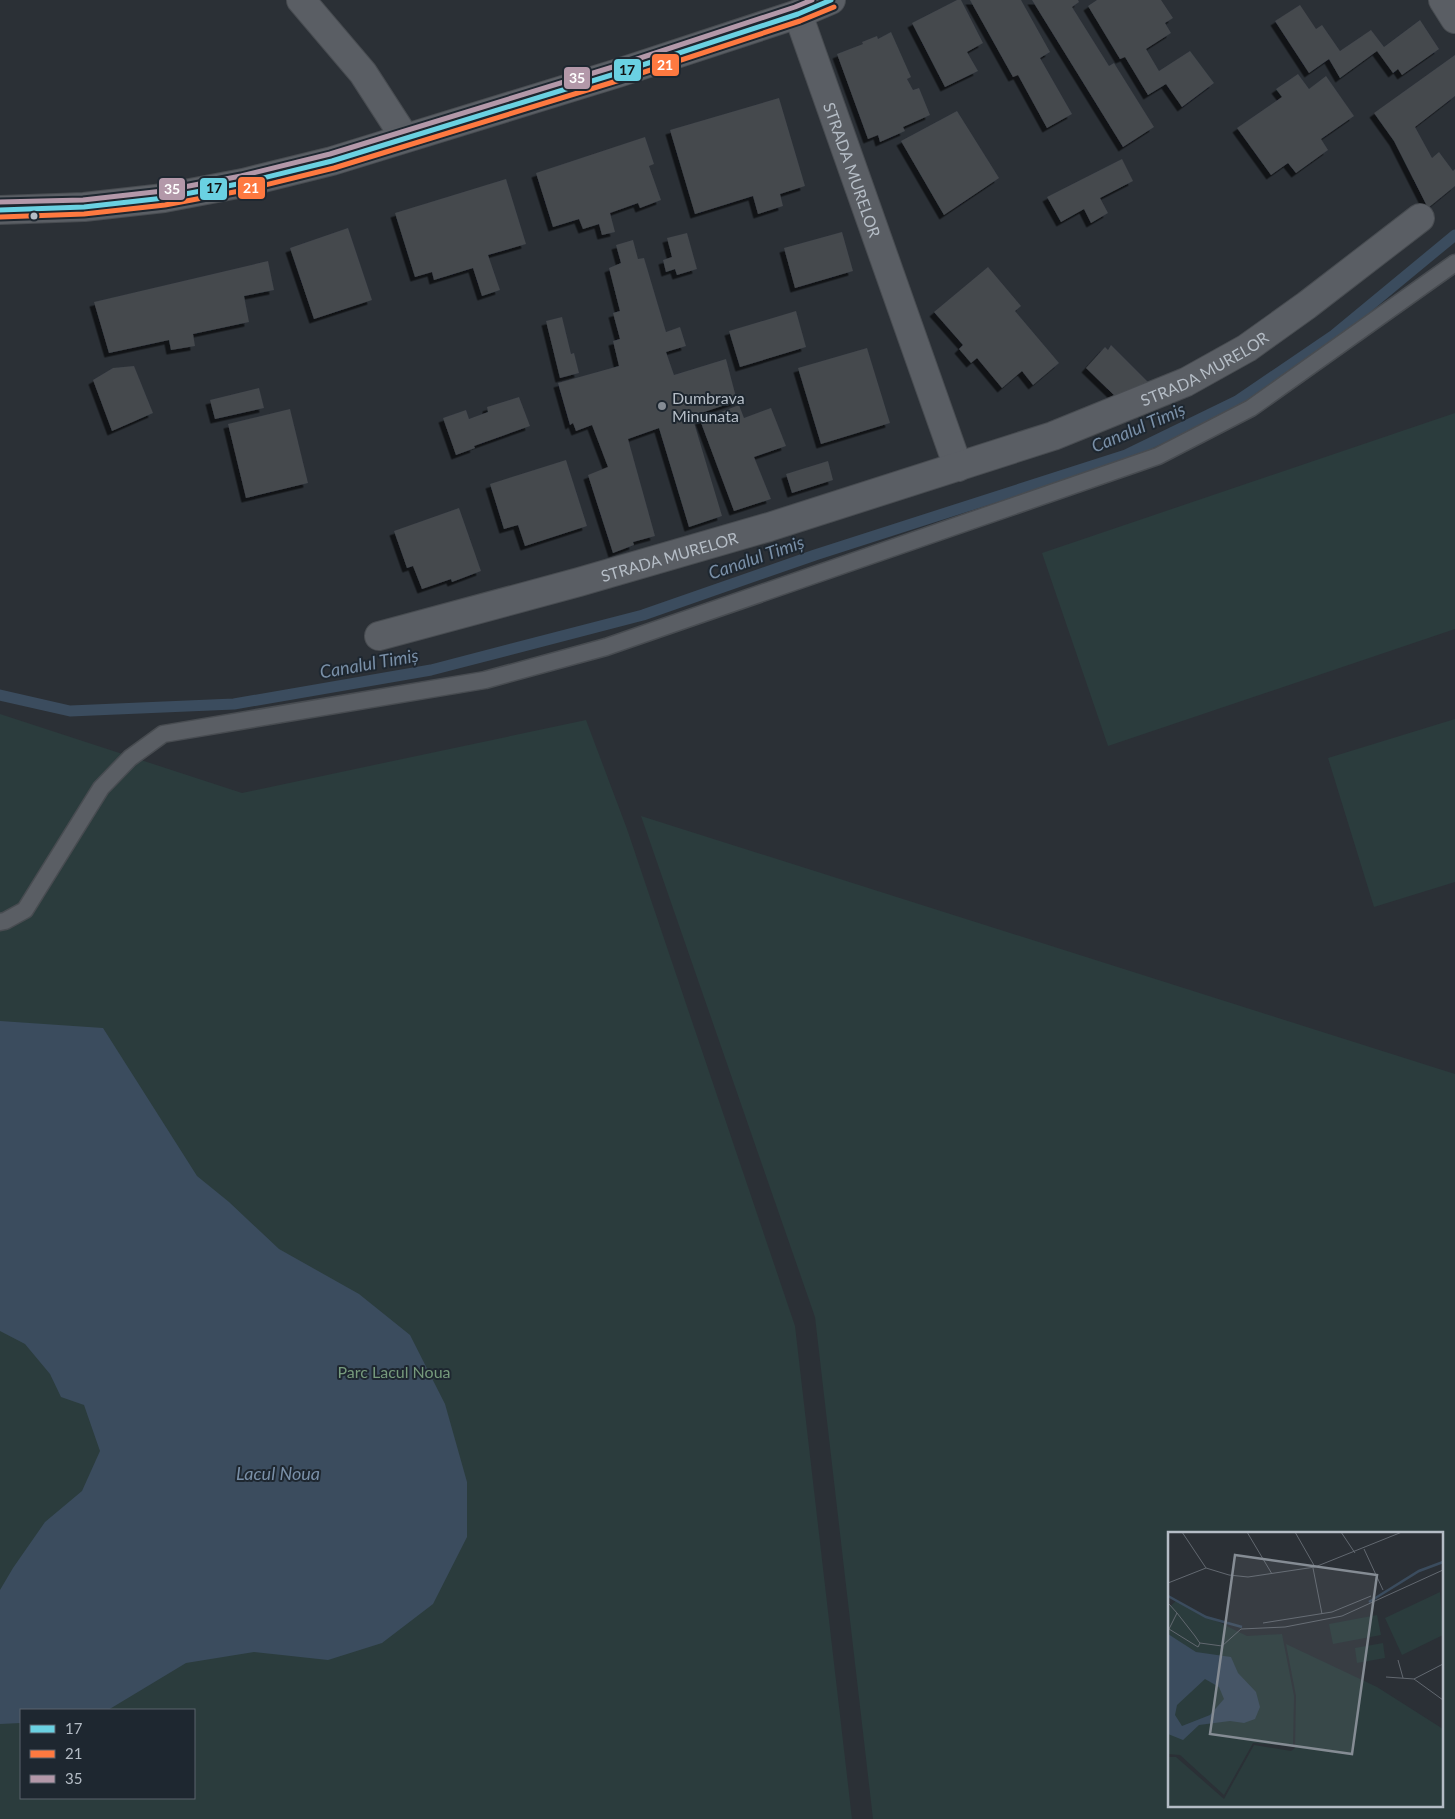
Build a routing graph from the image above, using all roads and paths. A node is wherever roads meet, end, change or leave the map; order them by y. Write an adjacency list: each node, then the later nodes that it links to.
1 (301, 0): 5 (street)
2 (1443, 0): 4 (street)
3 (817, 5): 5 (street); 9 (street, STRADA MURELOR)
4 (1455, 19)
5 (405, 138): 6 (street)
6 (0, 210)
7 (1420, 218): 9 (street, STRADA MURELOR)
8 (1455, 263): 11 (lane)
9 (958, 467): 10 (street, STRADA MURELOR)
10 (379, 636)
11 (0, 922)

